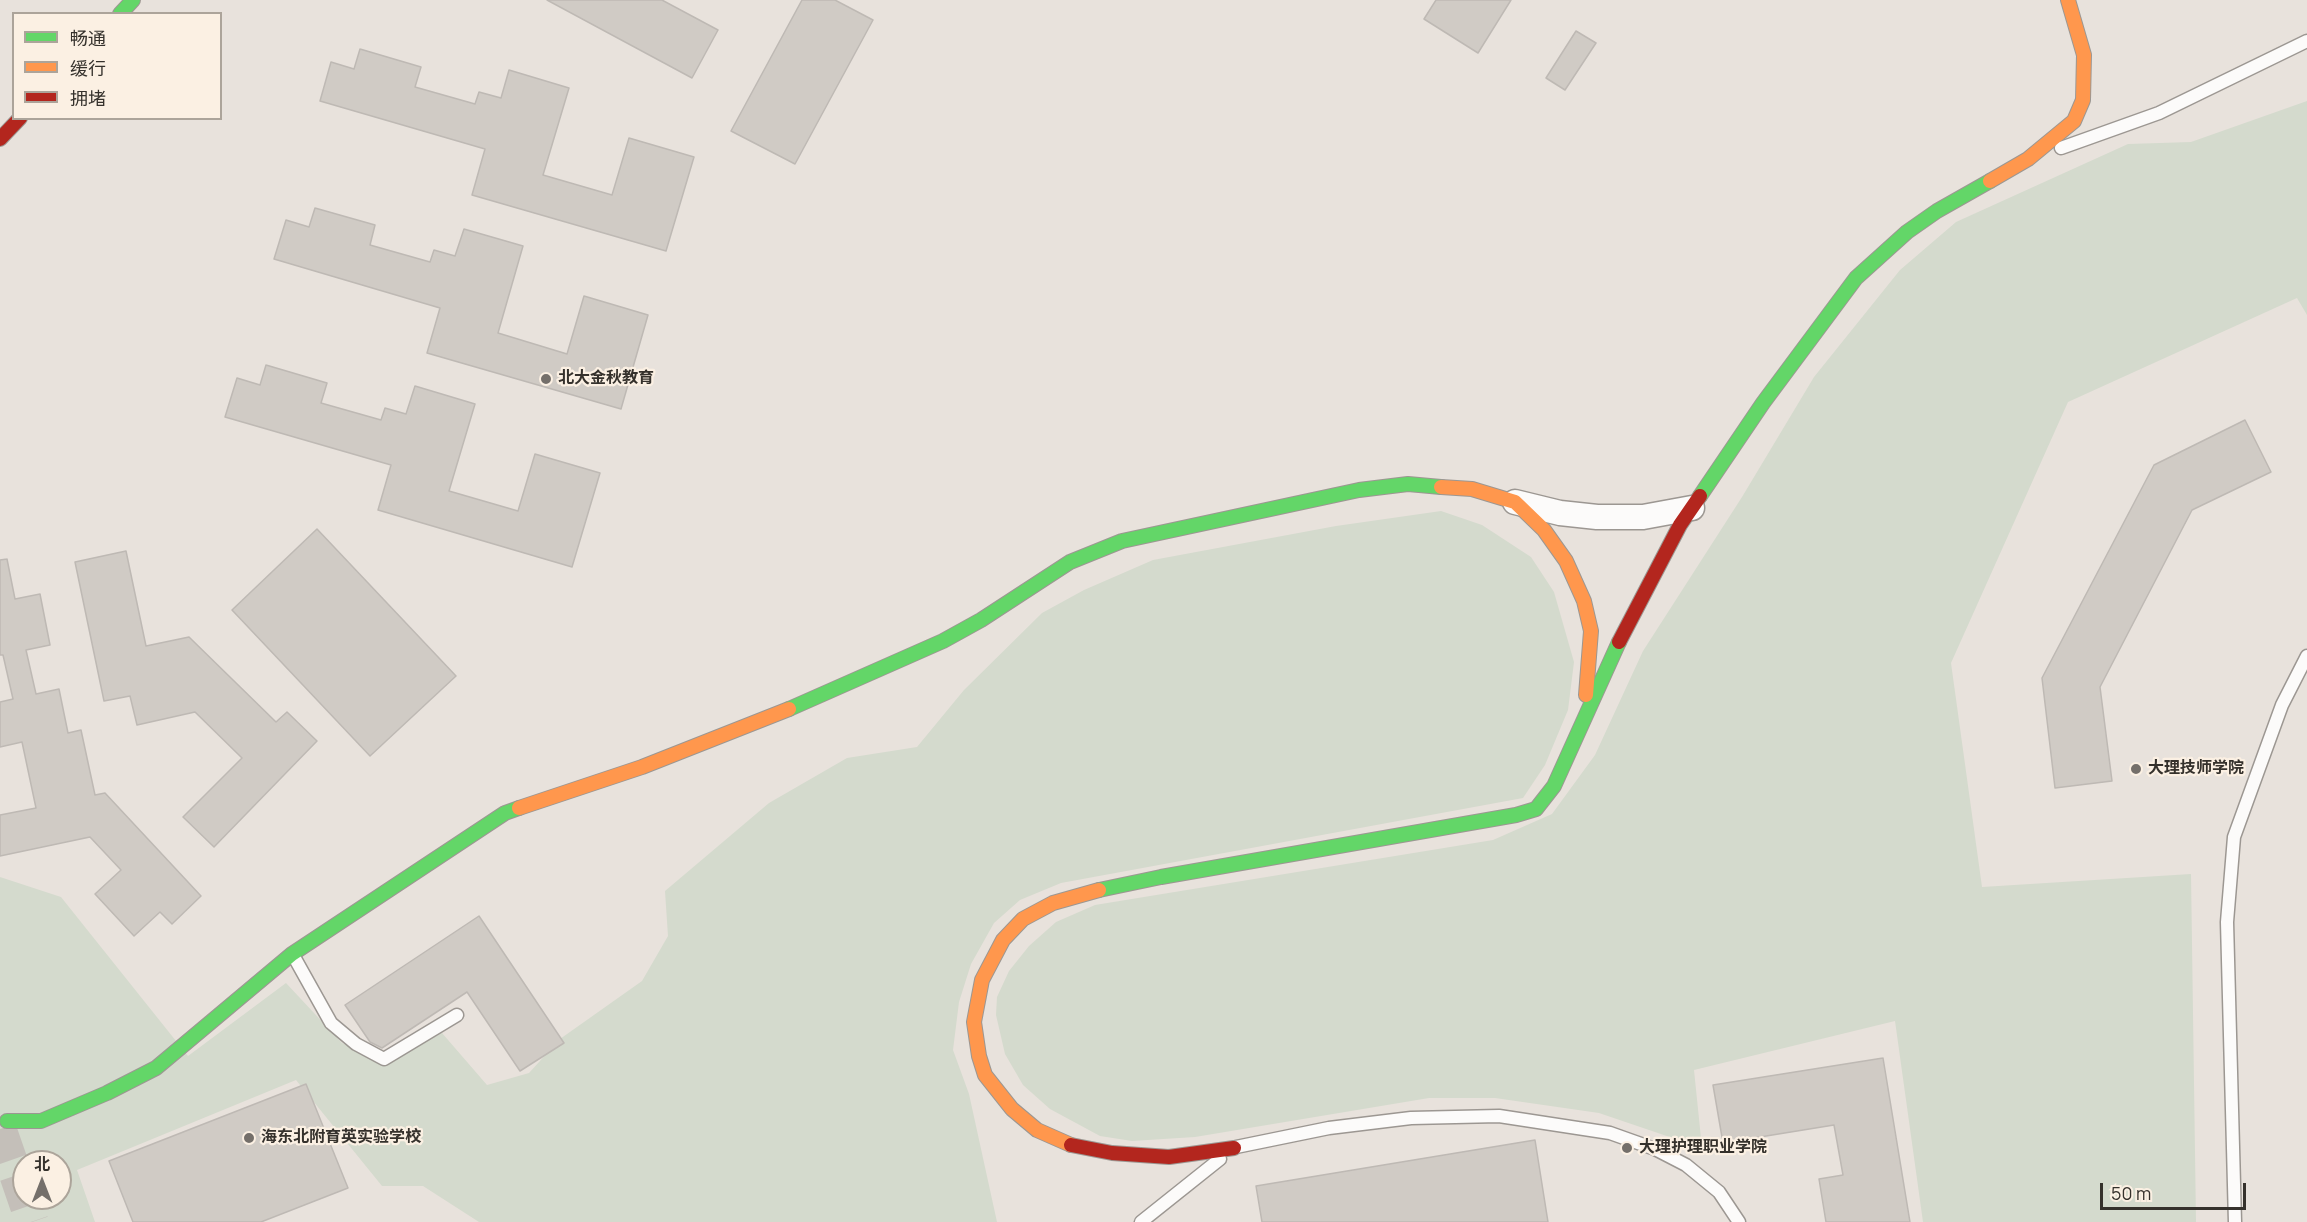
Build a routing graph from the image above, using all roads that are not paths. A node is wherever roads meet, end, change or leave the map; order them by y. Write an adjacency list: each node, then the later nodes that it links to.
1 (133, 0): 3 (street)
2 (2068, 0): 7 (street)
3 (122, 12)
4 (2307, 40): 7 (lane)
5 (18, 120): 6 (street)
6 (0, 139)
7 (2028, 159): 9 (street)
8 (1515, 502): 9 (street); 11 (street); 12 (street)
9 (1692, 508): 11 (street)
10 (2307, 656): 18 (lane)
11 (1584, 722): 15 (street)
12 (292, 954): 13 (lane); 14 (street)
13 (457, 1015)
14 (7, 1121)
15 (1234, 1148): 16 (lane); 17 (lane)
16 (1141, 1222)
17 (1739, 1222)
18 (2235, 1222)

